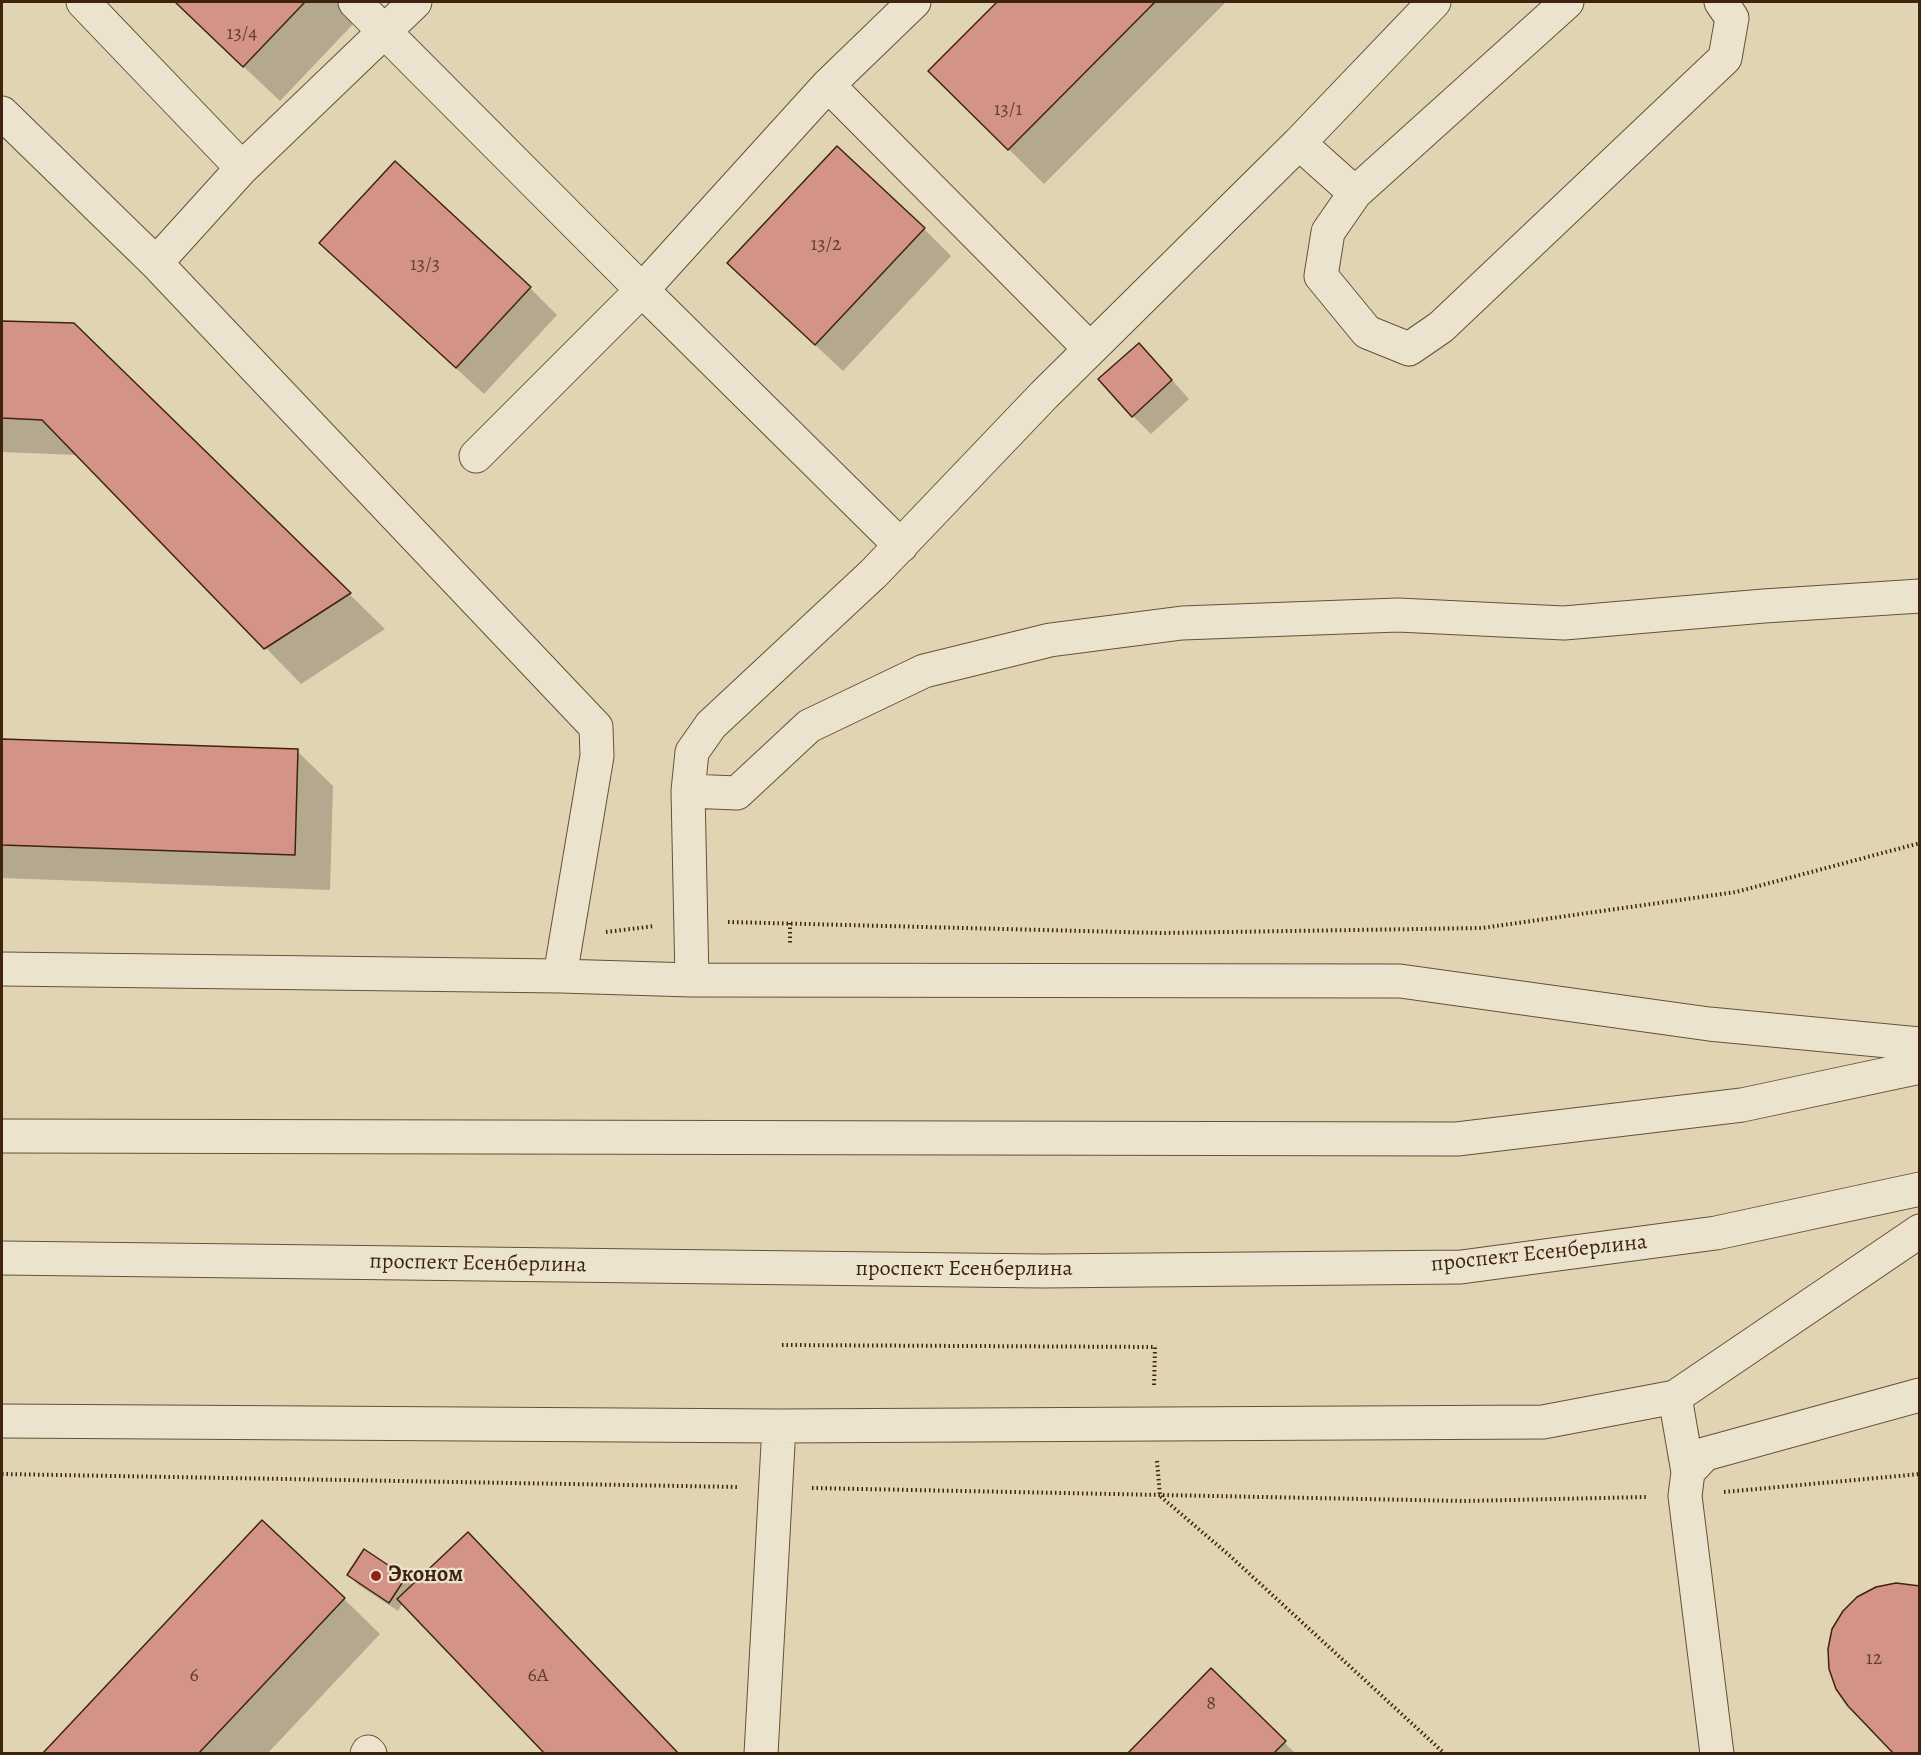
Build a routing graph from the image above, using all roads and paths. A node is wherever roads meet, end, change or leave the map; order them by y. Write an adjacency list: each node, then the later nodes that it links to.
1 (82, 2): 12 (street)
2 (355, 2): 8 (street)
3 (415, 2): 8 (street)
4 (914, 2): 9 (street)
5 (1434, 2): 11 (street)
6 (1567, 2): 13 (street)
7 (1721, 2): 13 (street)
8 (384, 32): 12 (street); 15 (street)
9 (828, 85): 15 (street); 16 (street)
10 (2, 113): 14 (street)
11 (1299, 143): 13 (street); 16 (street)
12 (242, 168): 14 (street)
13 (1355, 193)
14 (156, 263): 23 (street)
15 (642, 290): 17 (street); 18 (street)
16 (1090, 349): 18 (street)
17 (476, 456)
18 (901, 546): 20 (street)
19 (1920, 596): 20 (street)
20 (688, 791): 22 (street)
21 (1920, 843): 22 (path)
22 (691, 922): 23 (path); 26 (street)
23 (566, 937): 25 (street)
24 (2, 969): 25 (street)
25 (560, 976): 26 (street)
26 (692, 980): 27 (street)
27 (1920, 1044)
28 (1920, 1067): 29 (street)
29 (2, 1136)
30 (1920, 1189): 32 (street, проспект Есенберлина)
31 (1920, 1231): 35 (street)
32 (2, 1258)
33 (782, 1345): 37 (path)
34 (1920, 1395): 41 (street)
35 (1675, 1397): 37 (street); 41 (street)
36 (2, 1421): 38 (street)
37 (1153, 1424): 38 (street)
38 (779, 1426): 42 (street)
39 (2, 1474): 42 (path)
40 (1920, 1474): 41 (path)
41 (1686, 1484): 43 (path); 46 (street)
42 (776, 1487): 43 (path); 44 (street)
43 (1160, 1496): 45 (path)
44 (761, 1754)
45 (1445, 1754)
46 (1717, 1754)

